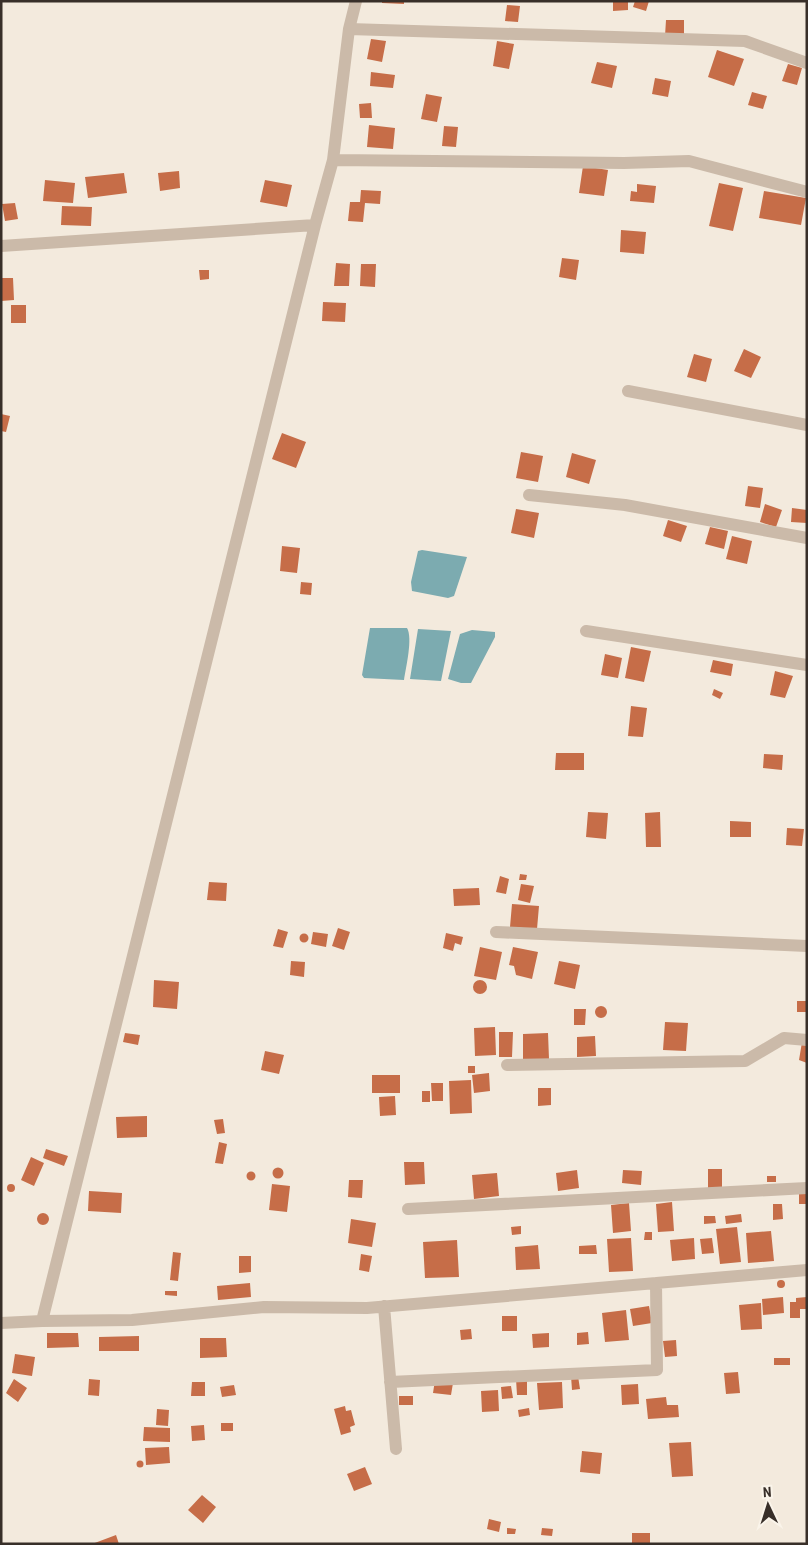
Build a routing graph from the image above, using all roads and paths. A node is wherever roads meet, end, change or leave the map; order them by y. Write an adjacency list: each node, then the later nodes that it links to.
1 (356, 1): 2 (street)
2 (349, 29): 3 (street); 4 (street)
3 (807, 63)
4 (333, 160): 5 (street); 6 (street)
5 (807, 192)
6 (315, 225): 7 (street); 23 (street)
7 (1, 246)
8 (628, 391): 9 (street)
9 (807, 425)
10 (529, 495): 11 (street)
11 (807, 538)
12 (586, 631): 13 (street)
13 (807, 665)
14 (496, 932): 15 (street)
15 (807, 946)
16 (807, 1040): 17 (street)
17 (507, 1065)
18 (807, 1188): 19 (street)
19 (408, 1209)
20 (807, 1270): 21 (street)
21 (656, 1283): 22 (street); 25 (street)
22 (384, 1306): 23 (street); 25 (street)
23 (42, 1321): 24 (street)
24 (1, 1323)
25 (390, 1382): 26 (street)
26 (396, 1449)

